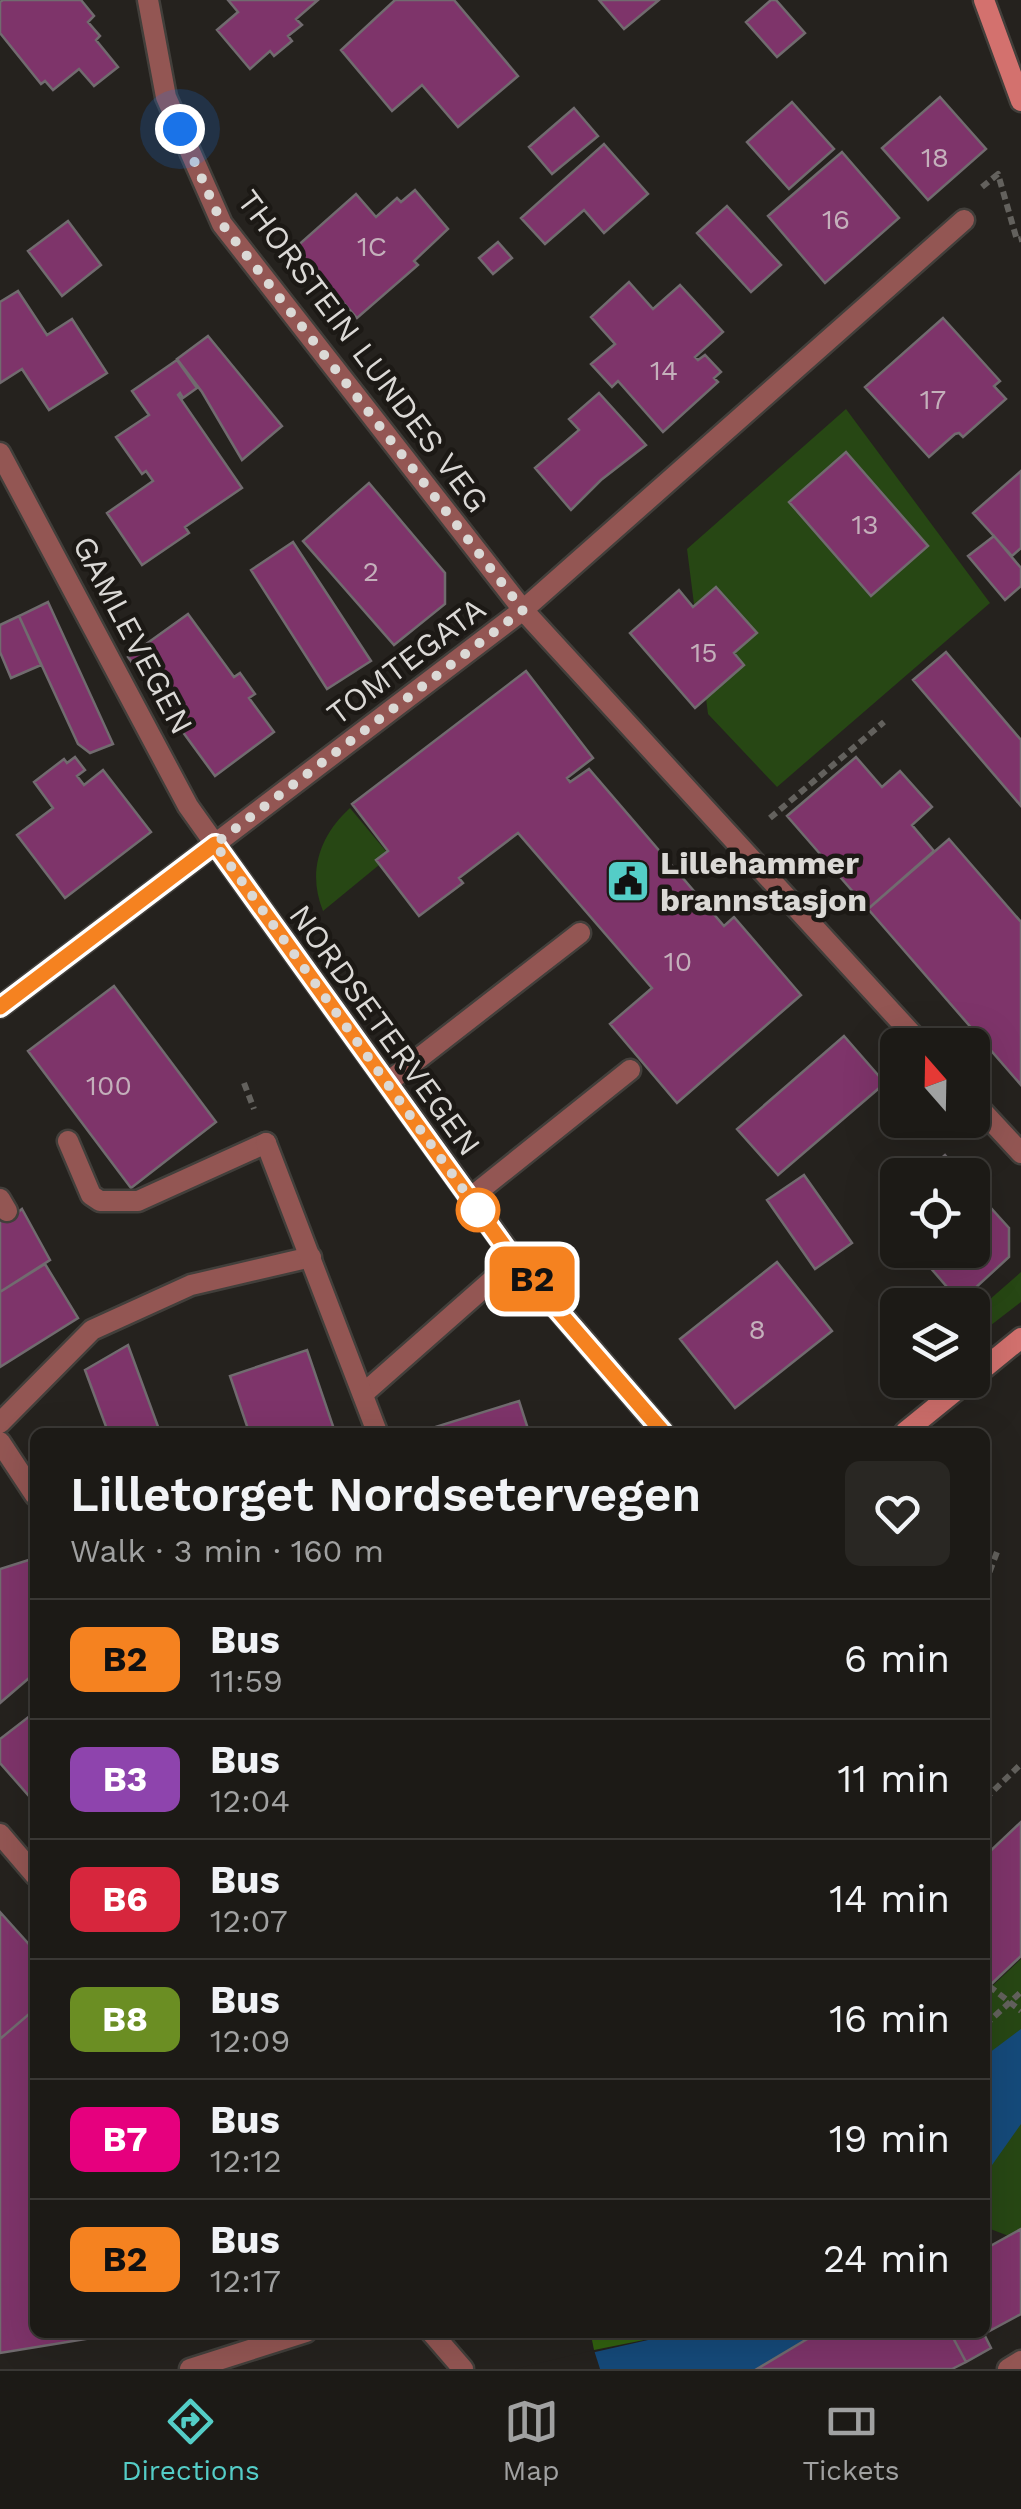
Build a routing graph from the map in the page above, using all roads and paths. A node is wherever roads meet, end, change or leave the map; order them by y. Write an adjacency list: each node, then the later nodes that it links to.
1 (148, 0): 6 (street, THORSTEIN LUNDES VEG)
2 (984, 0): 3 (main road)
3 (1021, 101)
4 (964, 220): 6 (street, TOMTEGATA)
5 (0, 452): 8 (street, GAMLEVEGEN)
6 (523, 610): 8 (street, TOMTEGATA); 9 (street, THORSTEIN LUNDES VEG)
7 (884, 722): 9 (path)
8 (215, 844): 11 (main road, TOMTEGATA); 14 (main road, NORDSETERVEGEN)
9 (739, 845): 12 (street, THORSTEIN LUNDES VEG)
10 (580, 933): 14 (street)
11 (0, 1007)
12 (906, 1028)
13 (630, 1070): 18 (street)
14 (386, 1084): 18 (main road, NORDSETERVEGEN)
15 (990, 1119): 17 (street)
16 (68, 1141): 19 (street)
17 (1021, 1153)
18 (470, 1198): 20 (main road, NORDSETERVEGEN)
19 (311, 1257): 23 (street); 25 (street)
20 (514, 1260): 23 (street); 27 (main road, NORDSETERVEGEN)
21 (1021, 1338): 22 (main road)
22 (990, 1363)
23 (363, 1394): 26 (street)
24 (947, 1398): 28 (main road)
25 (0, 1423)
26 (375, 1428)
27 (660, 1428)
28 (910, 1428)
29 (0, 1442): 30 (street)
30 (30, 1487)
31 (996, 1552): 32 (path)
32 (990, 1569)
33 (1021, 1764): 34 (path)
34 (990, 1794)
35 (0, 1834): 36 (street)
36 (30, 1869)
37 (990, 1987): 39 (path)
38 (1021, 1992): 39 (path)
39 (1008, 2004): 40 (path); 41 (path)
40 (1021, 2011)
41 (990, 2020)
42 (295, 2338): 45 (street)
43 (436, 2338): 46 (street)
44 (1021, 2361): 47 (street)
45 (190, 2369)
46 (463, 2369)
47 (1008, 2369)

